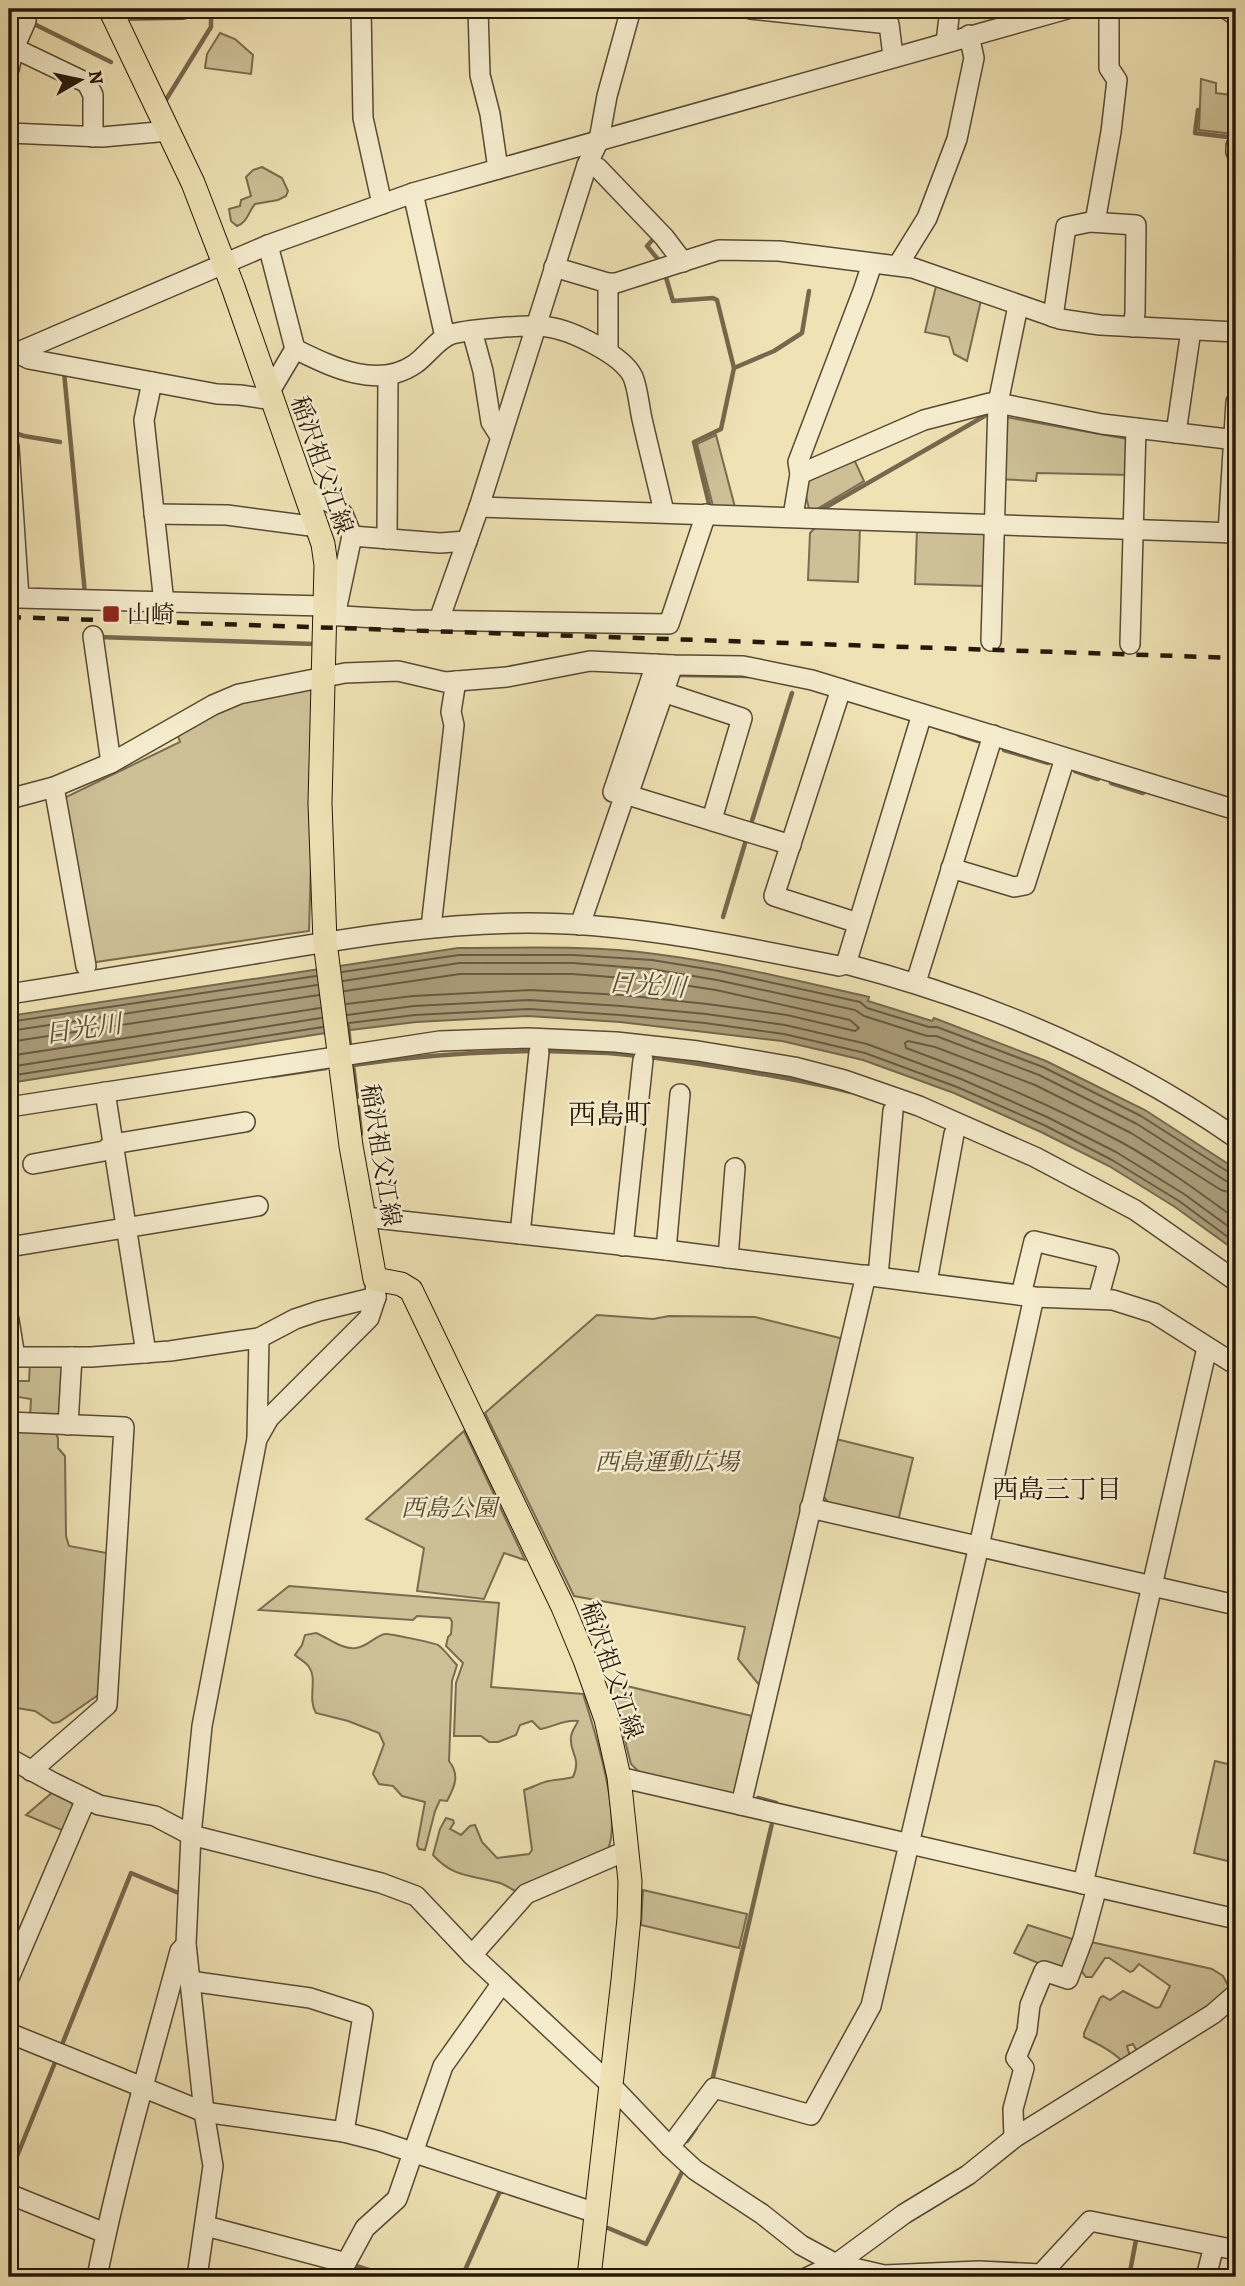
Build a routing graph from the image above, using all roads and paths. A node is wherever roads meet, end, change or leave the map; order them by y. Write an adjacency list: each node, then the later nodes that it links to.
1 (110, 9): 2 (street); 18 (main road, 稲沢祖父江線)
2 (182, 9)
3 (361, 9): 27 (street)
4 (478, 9): 25 (street)
5 (631, 9): 21 (street)
6 (751, 9): 16 (street)
7 (950, 9): 14 (street)
8 (1066, 9): 13 (street)
9 (1110, 9): 28 (street)
10 (1227, 9): 11 (street)
11 (1236, 16)
12 (26, 21): 15 (street)
13 (969, 35): 14 (street); 33 (street)
14 (946, 42): 16 (street)
15 (14, 48): 17 (street); 20 (street)
16 (893, 57): 21 (street)
17 (9, 69)
18 (169, 131): 20 (street); 31 (main road, 稲沢祖父江線)
19 (9, 133): 20 (street)
20 (93, 137)
21 (599, 140): 24 (street); 25 (street)
22 (1236, 146): 23 (street)
23 (1236, 152)
24 (587, 165): 30 (street); 34 (street)
25 (498, 169): 26 (street)
26 (413, 193): 27 (street); 43 (street)
27 (382, 204): 29 (street)
28 (1096, 222): 37 (street); 39 (street)
29 (268, 245): 31 (street); 44 (street)
30 (683, 262): 32 (street); 35 (street)
31 (224, 263): 46 (street); 49 (main road, 稲沢祖父江線)
32 (872, 264): 33 (street); 57 (street)
33 (898, 265): 36 (street)
34 (554, 267): 35 (street); 38 (street)
35 (608, 283): 45 (street)
36 (1018, 306): 37 (street); 50 (street)
37 (1053, 317): 39 (street)
38 (535, 327): 41 (street); 45 (street); 54 (street)
39 (1133, 327): 40 (street)
40 (1191, 330): 42 (street); 53 (street)
41 (472, 331): 43 (street); 54 (street)
42 (1236, 332)
43 (444, 337): 47 (street)
44 (295, 349): 47 (street); 49 (street)
45 (608, 351): 60 (street)
46 (13, 354): 48 (street)
47 (388, 377): 70 (street)
48 (152, 382): 49 (street); 61 (street)
49 (272, 396): 58 (main road, 稲沢祖父江線)
50 (998, 402): 52 (street); 57 (street); 64 (street)
51 (1236, 402): 55 (street)
52 (1136, 428): 53 (street); 66 (street)
53 (1176, 433): 55 (street)
54 (500, 436): 59 (street)
55 (1234, 440): 68 (street)
56 (9, 447): 67 (street)
57 (800, 474): 63 (street)
58 (305, 490): 65 (main road, 稲沢祖父江線); 69 (street)
59 (479, 507): 60 (street); 71 (street)
60 (664, 512): 62 (street)
61 (155, 514): 65 (street); 73 (street)
62 (706, 514): 63 (street); 74 (street)
63 (793, 516): 64 (street)
64 (993, 525): 66 (street); 77 (street)
65 (318, 527): 75 (main road, 稲沢祖父江線)
66 (1132, 529): 68 (street); 78 (street)
67 (12, 530): 73 (street)
68 (1232, 533)
69 (352, 536): 70 (street); 75 (street)
70 (387, 539): 72 (street)
71 (467, 541): 72 (street); 74 (street)
72 (446, 542): 74 (street)
73 (164, 603): 75 (street)
74 (442, 611): 75 (street)
75 (328, 612): 80 (main road, 稲沢祖父江線)
76 (93, 636): 87 (street)
77 (990, 641)
78 (1130, 644)
79 (664, 665): 81 (street); 82 (street); 83 (street); 89 (street)
80 (322, 677): 81 (street); 87 (street); 98 (main road, 稲沢祖父江線)
81 (456, 681): 97 (street)
82 (841, 689): 84 (street); 93 (street)
83 (663, 692): 89 (street); 92 (street)
84 (922, 714): 85 (street); 95 (street)
85 (993, 736): 86 (street); 94 (street)
86 (1065, 758): 91 (street); 94 (street)
87 (111, 763): 88 (street)
88 (54, 787): 90 (street); 100 (street)
89 (621, 793): 92 (street); 96 (street)
90 (9, 799)
91 (1236, 810)
92 (712, 819): 93 (street)
93 (790, 845): 95 (street)
94 (951, 868): 101 (street)
95 (858, 923): 99 (street)
96 (580, 925): 97 (street); 99 (street)
97 (431, 927): 98 (street)
98 (325, 944): 102 (street); 104 (main road, 稲沢祖父江線)
99 (846, 964): 101 (street)
100 (86, 966)
101 (916, 982): 112 (street)
102 (9, 994)
103 (539, 1052): 119 (street)
104 (339, 1054): 106 (street); 117 (main road, 稲沢祖父江線); 125 (street)
105 (643, 1060): 120 (street)
106 (105, 1092): 108 (street); 113 (street)
107 (680, 1094): 122 (street)
108 (9, 1107)
109 (893, 1111): 124 (street)
110 (245, 1122): 113 (street)
111 (954, 1134): 126 (street)
112 (1236, 1138)
113 (113, 1144): 114 (street); 118 (street)
114 (33, 1164)
115 (735, 1168): 123 (street)
116 (258, 1206): 118 (street)
117 (365, 1217): 119 (street); 127 (main road, 稲沢祖父江線)
118 (126, 1227): 121 (street); 133 (street)
119 (520, 1234): 120 (street)
120 (623, 1245): 122 (street)
121 (9, 1247)
122 (666, 1250): 123 (street)
123 (728, 1258): 124 (street)
124 (872, 1276): 126 (street); 140 (street)
125 (1236, 1281)
126 (927, 1282): 128 (street)
127 (375, 1288): 131 (street); 139 (street); 146 (main road, 稲沢祖父江線)
128 (1028, 1296): 129 (street); 129 (street); 141 (street)
129 (1098, 1299): 132 (street)
130 (9, 1320): 134 (street)
131 (259, 1338): 133 (street); 139 (street)
132 (1207, 1348): 136 (street); 142 (street)
133 (146, 1353): 135 (street)
134 (12, 1357): 135 (street)
135 (72, 1357): 138 (street)
136 (1236, 1365)
137 (9, 1422): 138 (street)
138 (68, 1425): 145 (street)
139 (257, 1439): 149 (street)
140 (810, 1508): 141 (street); 148 (street)
141 (979, 1546): 142 (street); 150 (street)
142 (1152, 1586): 143 (street); 152 (street)
143 (1236, 1605)
144 (9, 1758): 145 (street)
145 (31, 1771): 147 (street)
146 (619, 1777): 148 (street); 151 (main road, 稲沢祖父江線)
147 (86, 1798): 149 (street); 156 (street)
148 (741, 1805): 150 (street)
149 (191, 1835): 154 (street); 155 (street)
150 (909, 1844): 152 (street); 166 (street)
151 (628, 1850): 155 (street); 161 (main road, 稲沢祖父江線)
152 (1090, 1885): 153 (street); 165 (street)
153 (1236, 1919)
154 (186, 1944): 157 (street); 162 (street)
155 (472, 1955): 158 (street)
156 (9, 1978)
157 (190, 1981): 163 (street); 164 (street)
158 (502, 1983): 161 (street); 167 (street)
159 (1236, 1994): 165 (street)
160 (9, 2033): 162 (street)
161 (610, 2084): 166 (street); 169 (main road, 稲沢祖父江線)
162 (143, 2087): 163 (street); 171 (street)
163 (204, 2112): 164 (street); 170 (street)
164 (344, 2132): 167 (street)
165 (1014, 2138): 174 (street)
166 (670, 2147): 174 (street)
167 (414, 2153): 169 (street); 175 (street)
168 (9, 2194): 171 (street)
169 (596, 2213): 179 (main road, 稲沢祖父江線)
170 (206, 2226): 175 (street); 178 (street)
171 (106, 2234): 177 (street)
172 (1214, 2246): 173 (street); 176 (street); 181 (street)
173 (1236, 2250)
174 (835, 2264): 176 (street); 180 (street)
175 (344, 2270)
176 (1040, 2276)
177 (97, 2277)
178 (197, 2277)
179 (589, 2277)
180 (808, 2277)
181 (1206, 2277)

